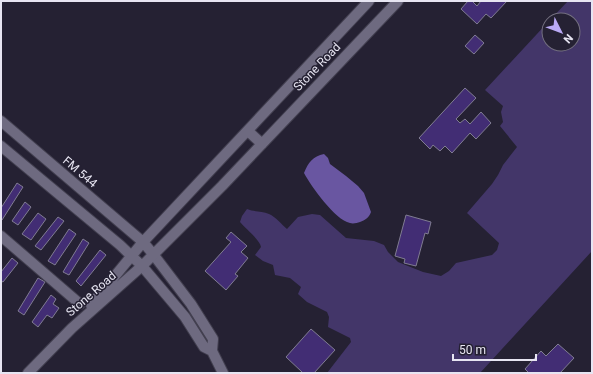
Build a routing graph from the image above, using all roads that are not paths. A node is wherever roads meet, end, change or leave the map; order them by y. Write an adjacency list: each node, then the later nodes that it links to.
1 (369, 1): 4 (main road, Stone Road)
2 (398, 1): 5 (main road, Stone Road)
3 (1, 122): 8 (main road, FM 544)
4 (248, 131): 5 (main road); 8 (main road, Stone Road)
5 (262, 144): 9 (main road, Stone Road)
6 (1, 146): 10 (main road)
7 (1, 236): 12 (main road)
8 (143, 242): 9 (main road, FM 544); 10 (main road, Stone Road)
9 (153, 254): 11 (main road, Stone Road); 14 (main road, FM 544)
10 (131, 255): 11 (main road); 13 (main road, Stone Road)
11 (142, 266): 13 (main road, Stone Road); 14 (main road)
12 (80, 304)
13 (72, 328): 15 (main road)
14 (212, 351): 16 (main road)
15 (28, 373)
16 (223, 373)

